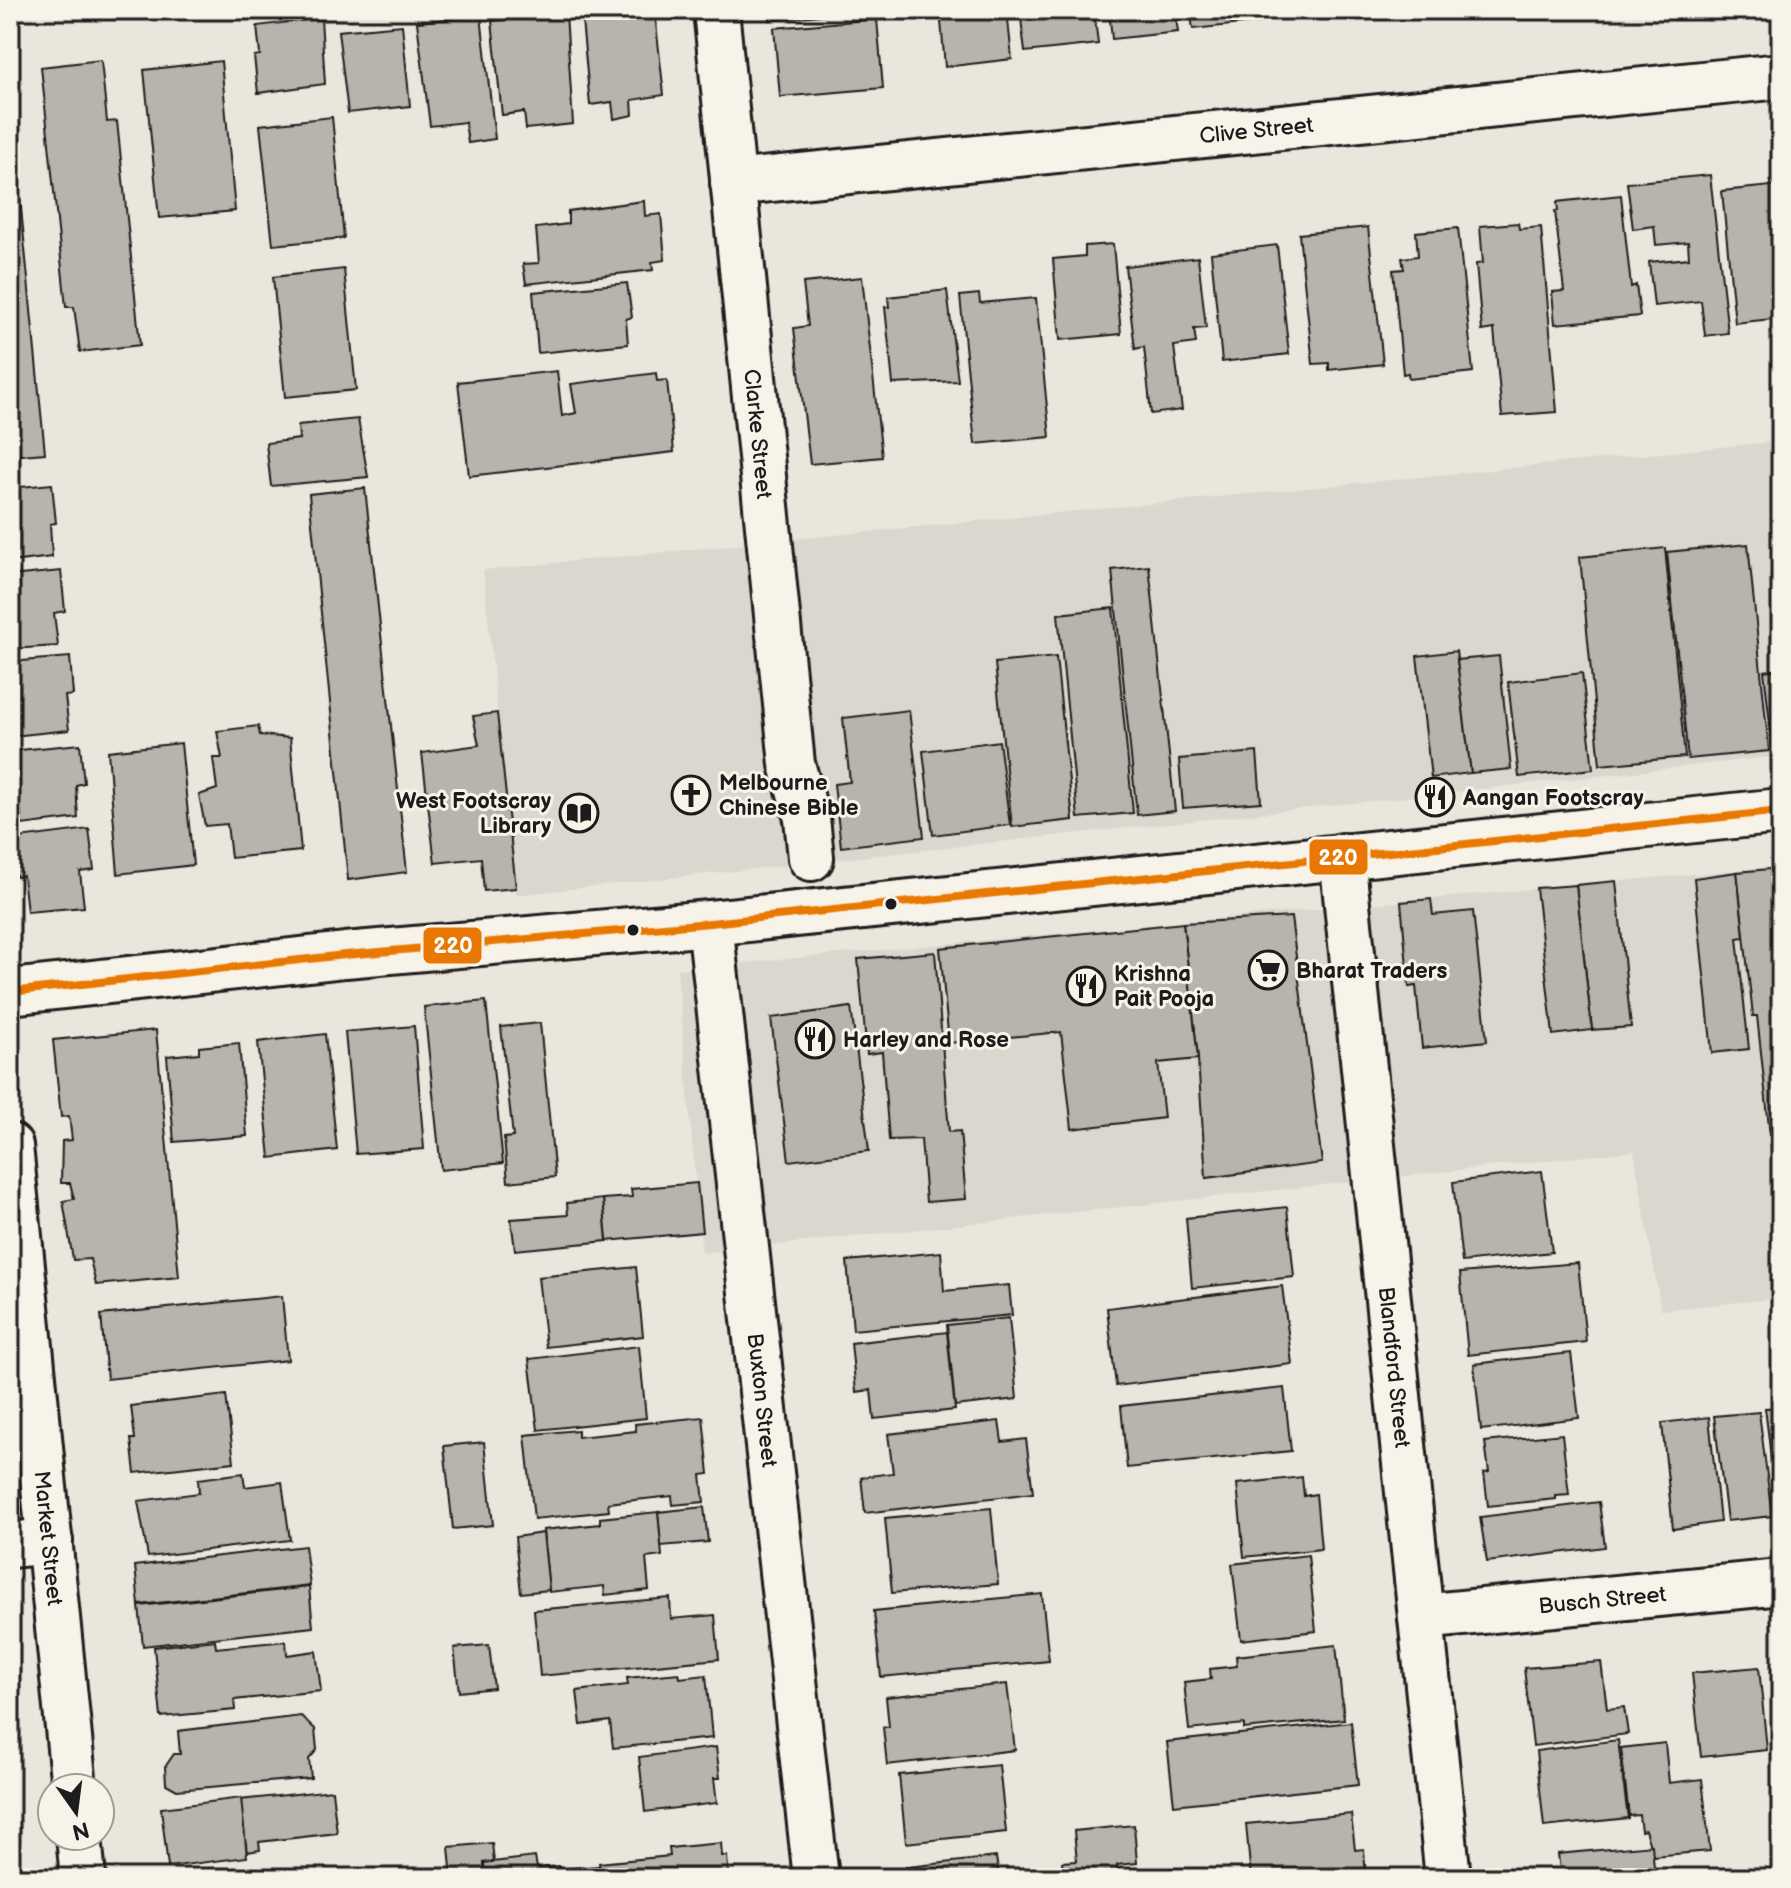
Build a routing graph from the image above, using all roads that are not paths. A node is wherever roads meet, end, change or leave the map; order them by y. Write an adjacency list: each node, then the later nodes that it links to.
1 (716, 10): 3 (street, Clarke Street)
2 (1781, 76): 3 (street, Clive Street)
3 (733, 183): 6 (street, Clarke Street)
4 (1781, 811): 5 (street)
5 (1342, 856): 7 (street); 12 (street, Blandford Street)
6 (811, 858)
7 (710, 923): 8 (street); 16 (street, Buxton Street)
8 (10, 992)
9 (10, 1146): 10 (street, Market Street)
10 (30, 1543): 13 (street, Market Street)
11 (1781, 1582): 12 (street, Busch Street)
12 (1421, 1617): 17 (street, Blandford Street)
13 (71, 1772)
14 (81, 1852): 15 (street)
15 (83, 1878)
16 (816, 1878)
17 (1448, 1878)

